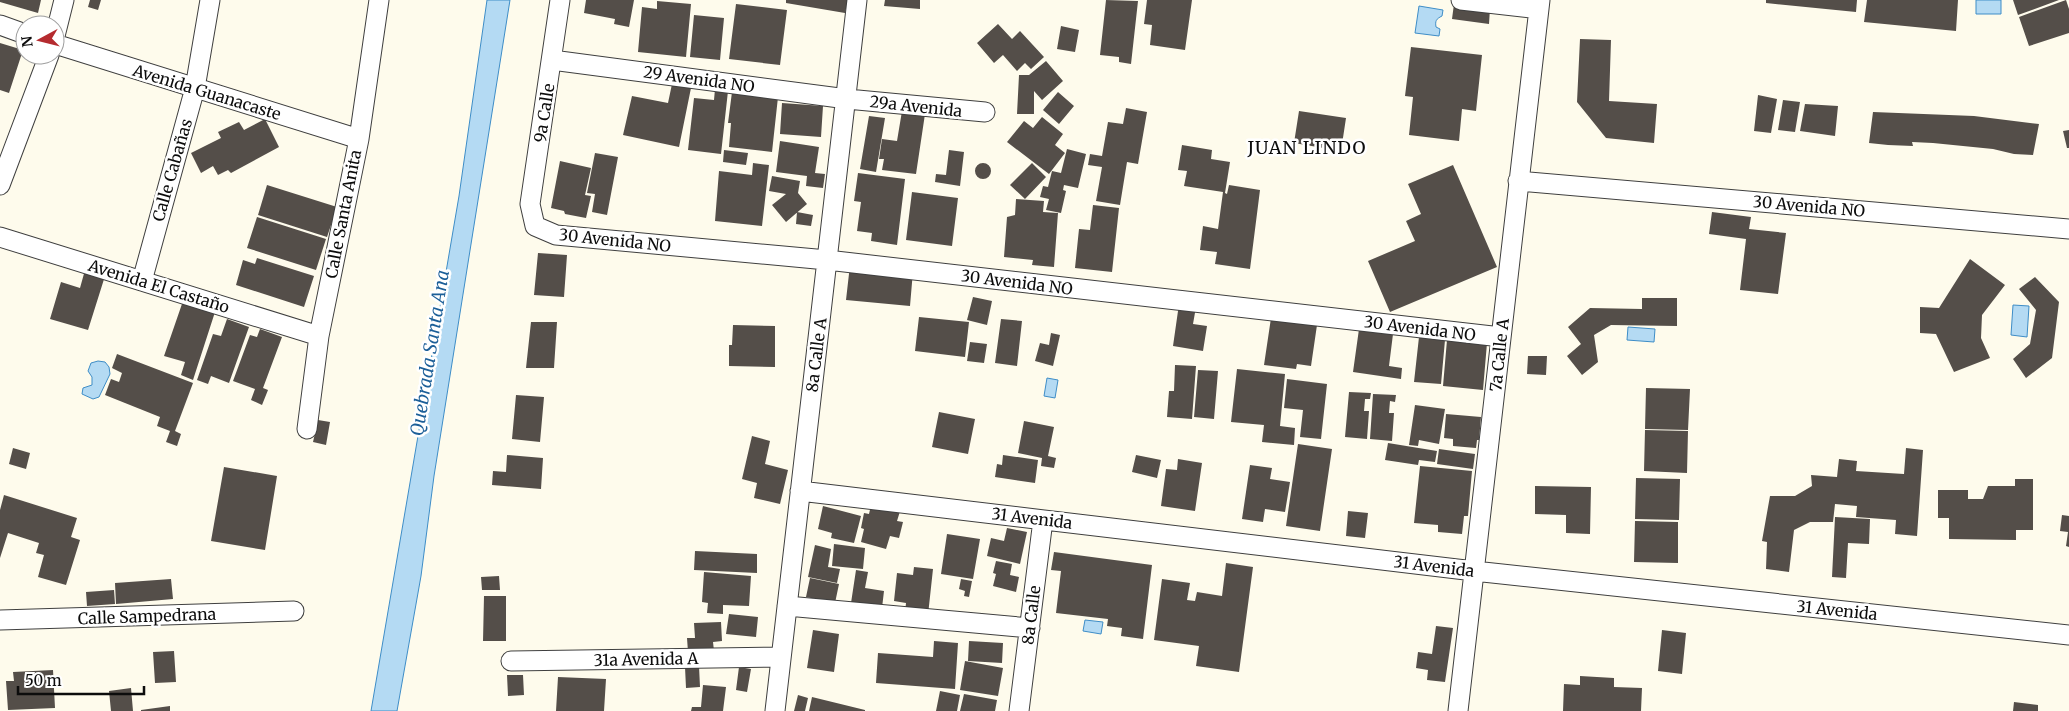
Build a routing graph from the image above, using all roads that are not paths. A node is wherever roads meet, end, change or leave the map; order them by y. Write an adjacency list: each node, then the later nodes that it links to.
1 (64, 0): 8 (street)
2 (210, 0): 14 (street, Calle Cabañas)
3 (379, 0): 17 (street, Calle Santa Anita)
4 (560, 0): 12 (street, 9a Calle)
5 (857, 0): 15 (street, 8a Calle A)
6 (1461, 0): 7 (street)
7 (1539, 5): 18 (street, 7a Calle A)
8 (60, 15)
9 (0, 25): 10 (street)
10 (15, 30)
11 (65, 47): 14 (street, Avenida Guanacaste)
12 (552, 60): 15 (street, 29 Avenida NO); 20 (street, 9a Calle)
13 (45, 65): 19 (street)
14 (195, 88): 17 (street, Avenida Guanacaste); 24 (street, Calle Cabañas)
15 (847, 99): 16 (street, 29a Avenida); 23 (street, 8a Calle A)
16 (985, 112)
17 (358, 139): 25 (street, Calle Santa Anita)
18 (1518, 181): 21 (street, 30 Avenida NO); 26 (street, 7a Calle A)
19 (0, 185)
20 (535, 226): 23 (street, 30 Avenida NO)
21 (2069, 229)
22 (0, 237): 24 (street, Avenida El Castaño)
23 (827, 260): 26 (street, 30 Avenida NO); 28 (street, 8a Calle A)
24 (142, 281): 25 (street, Avenida El Castaño)
25 (319, 336): 27 (street, Calle Santa Anita)
26 (1501, 337): 30 (street, 7a Calle A)
27 (307, 429)
28 (800, 491): 29 (street, 31 Avenida); 31 (street, 8a Calle A)
29 (1043, 520): 30 (street, 31 Avenida); 34 (street, 8a Calle)
30 (1474, 571): 35 (street, 31 Avenida); 40 (street, 7a Calle A)
31 (787, 606): 34 (street); 36 (street, 8a Calle A)
32 (294, 611): 33 (street, Calle Sampedrana)
33 (0, 620)
34 (1030, 628): 39 (street, 8a Calle)
35 (2069, 635)
36 (781, 657): 37 (street, 31a Avenida A); 38 (street, 8a Calle A)
37 (511, 661)
38 (775, 711)
39 (1020, 711)
40 (1458, 711)

